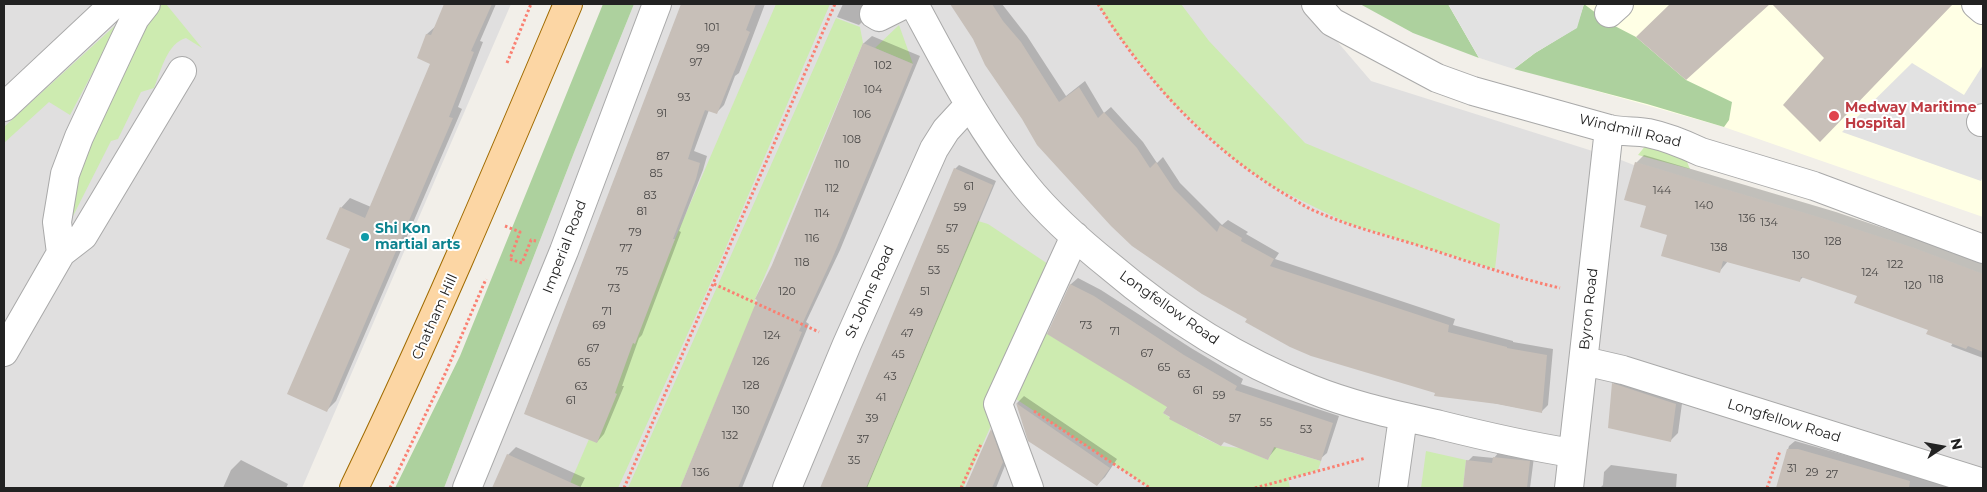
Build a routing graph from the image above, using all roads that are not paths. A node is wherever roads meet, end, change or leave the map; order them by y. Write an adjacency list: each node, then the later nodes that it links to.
1 (114, 4): 13 (street)
2 (146, 4): 17 (street)
3 (568, 4): 23 (main road, Chatham Hill)
4 (658, 4): 24 (street, Imperial Road)
5 (905, 4): 10 (street)
6 (914, 4): 12 (street, Longfellow Road)
7 (1316, 4): 14 (street, Windmill Road)
8 (1976, 4): 9 (street)
9 (1983, 10)
10 (874, 14)
11 (182, 71): 17 (street)
12 (969, 105): 15 (street, Longfellow Road); 25 (street, St Johns Road)
13 (4, 107)
14 (1609, 129): 16 (street, Windmill Road); 19 (street, Byron Road)
15 (1076, 236): 20 (street, Longfellow Road); 26 (street)
16 (1983, 249)
17 (61, 253): 18 (street)
18 (4, 352)
19 (1584, 361): 21 (street, Byron Road); 22 (street, Longfellow Road)
20 (1403, 417): 21 (street, Longfellow Road); 27 (street)
21 (1572, 453): 28 (street, Byron Road)
22 (1983, 483)
23 (354, 488)
24 (466, 488)
25 (787, 488)
26 (1029, 488)
27 (1393, 488)
28 (1569, 488)

